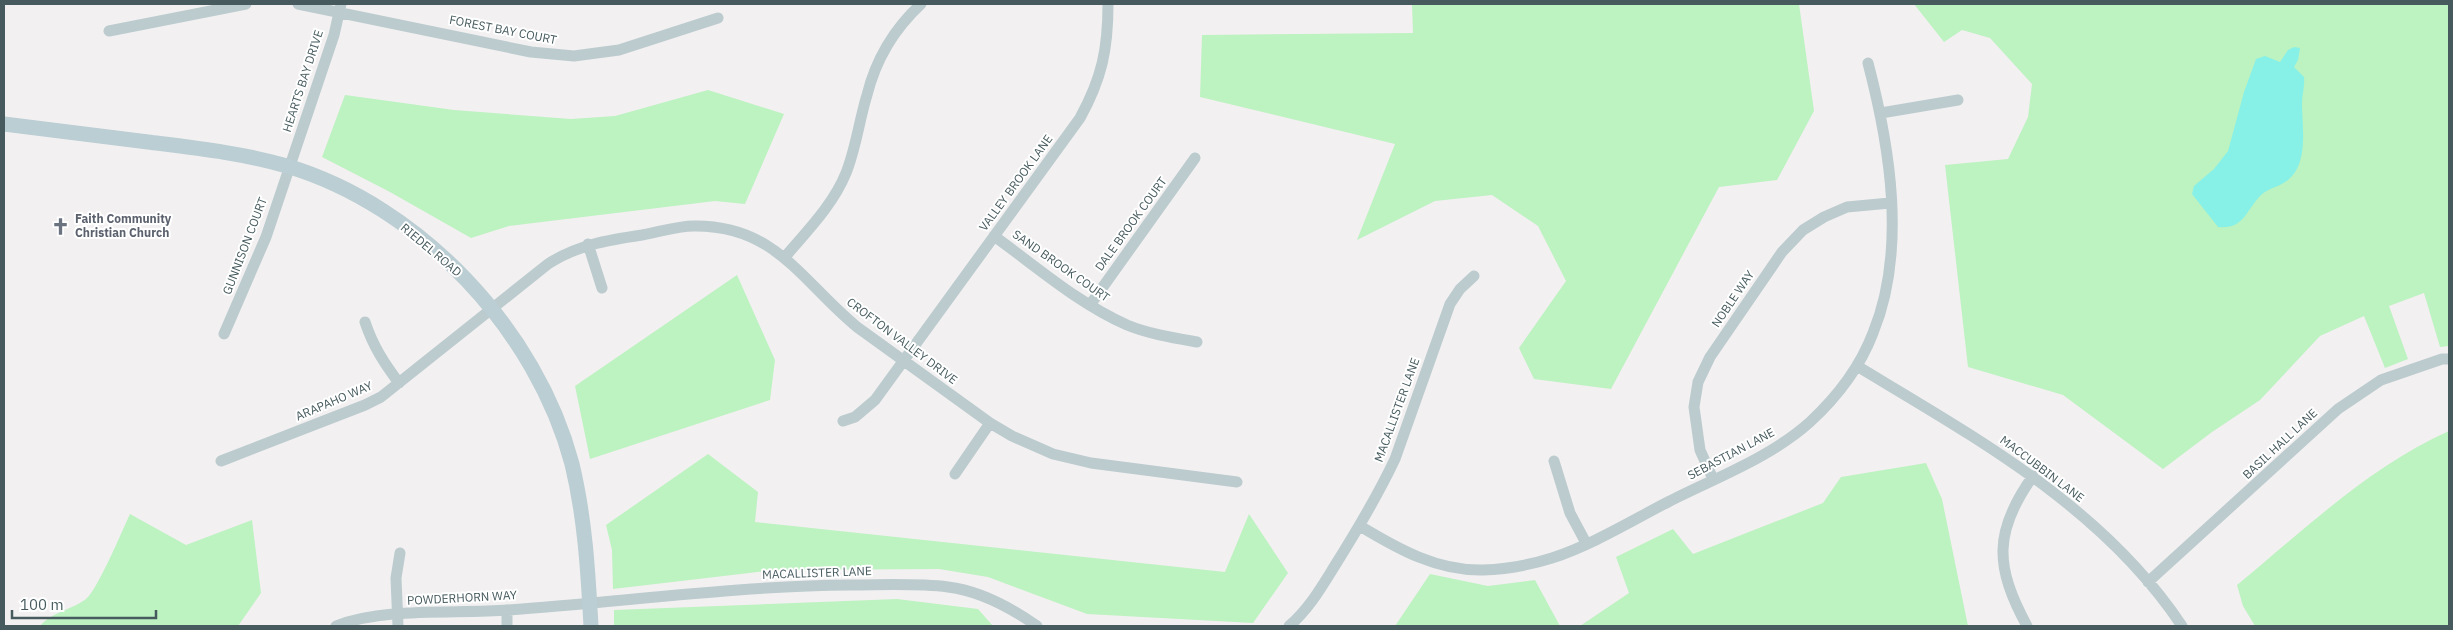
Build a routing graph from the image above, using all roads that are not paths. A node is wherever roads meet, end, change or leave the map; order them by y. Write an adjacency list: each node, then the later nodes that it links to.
1 (246, 4): 7 (street)
2 (298, 4): 5 (street, FOREST BAY COURT)
3 (921, 4): 17 (street)
4 (1108, 4): 15 (street, VALLEY BROOK LANE)
5 (340, 8): 6 (street, FOREST BAY COURT); 13 (street, HEARTS BAY DRIVE)
6 (718, 18)
7 (109, 32)
8 (1868, 63): 10 (street, SEBASTIAN LANE)
9 (1958, 100): 10 (street)
10 (1881, 113): 14 (street, SEBASTIAN LANE)
11 (4, 124): 13 (street, RIEDEL ROAD)
12 (1196, 158): 20 (street, DALE BROOK COURT)
13 (289, 167): 21 (street, RIEDEL ROAD); 23 (street, GUNNISON COURT)
14 (1890, 203): 27 (street, SEBASTIAN LANE); 35 (street, NOBLE WAY)
15 (994, 236): 20 (street, SAND BROOK COURT); 26 (street, VALLEY BROOK LANE)
16 (588, 244): 17 (street, CROFTON VALLEY DRIVE); 19 (street); 21 (street, CROFTON VALLEY DRIVE)
17 (785, 256): 26 (street, CROFTON VALLEY DRIVE)
18 (1474, 276): 37 (street, MACALLISTER LANE)
19 (602, 288)
20 (1090, 305): 24 (street, SAND BROOK COURT)
21 (492, 309): 28 (street, ARAPAHO WAY); 41 (street, RIEDEL ROAD)
22 (365, 322): 28 (street)
23 (224, 334)
24 (1197, 342)
25 (2449, 358): 40 (street, BASIL HALL LANE)
26 (904, 362): 29 (street, VALLEY BROOK LANE); 30 (street, CROFTON VALLEY DRIVE)
27 (1857, 366): 34 (street, MACCUBBIN LANE); 35 (street, SEBASTIAN LANE)
28 (399, 383): 31 (street, ARAPAHO WAY)
29 (843, 421)
30 (990, 423): 33 (street); 36 (street, CROFTON VALLEY DRIVE)
31 (221, 461)
32 (1554, 461): 38 (street)
33 (955, 474)
34 (2033, 476): 40 (street, MACCUBBIN LANE); 49 (street)
35 (1713, 479): 38 (street, SEBASTIAN LANE)
36 (1237, 482)
37 (1360, 526): 38 (street, SEBASTIAN LANE); 48 (street, MACALLISTER LANE)
38 (1586, 543)
39 (400, 553): 43 (street)
40 (2148, 582): 50 (street, MACCUBBIN LANE)
41 (590, 603): 42 (street, POWDERHORN WAY); 46 (street, RIEDEL ROAD); 47 (street, MACALLISTER LANE)
42 (506, 610): 43 (street, POWDERHORN WAY); 45 (street)
43 (398, 621): 44 (street, POWDERHORN WAY)
44 (336, 626)
45 (507, 626)
46 (591, 626)
47 (1037, 626)
48 (1289, 626)
49 (2026, 626)
50 (2182, 626)

